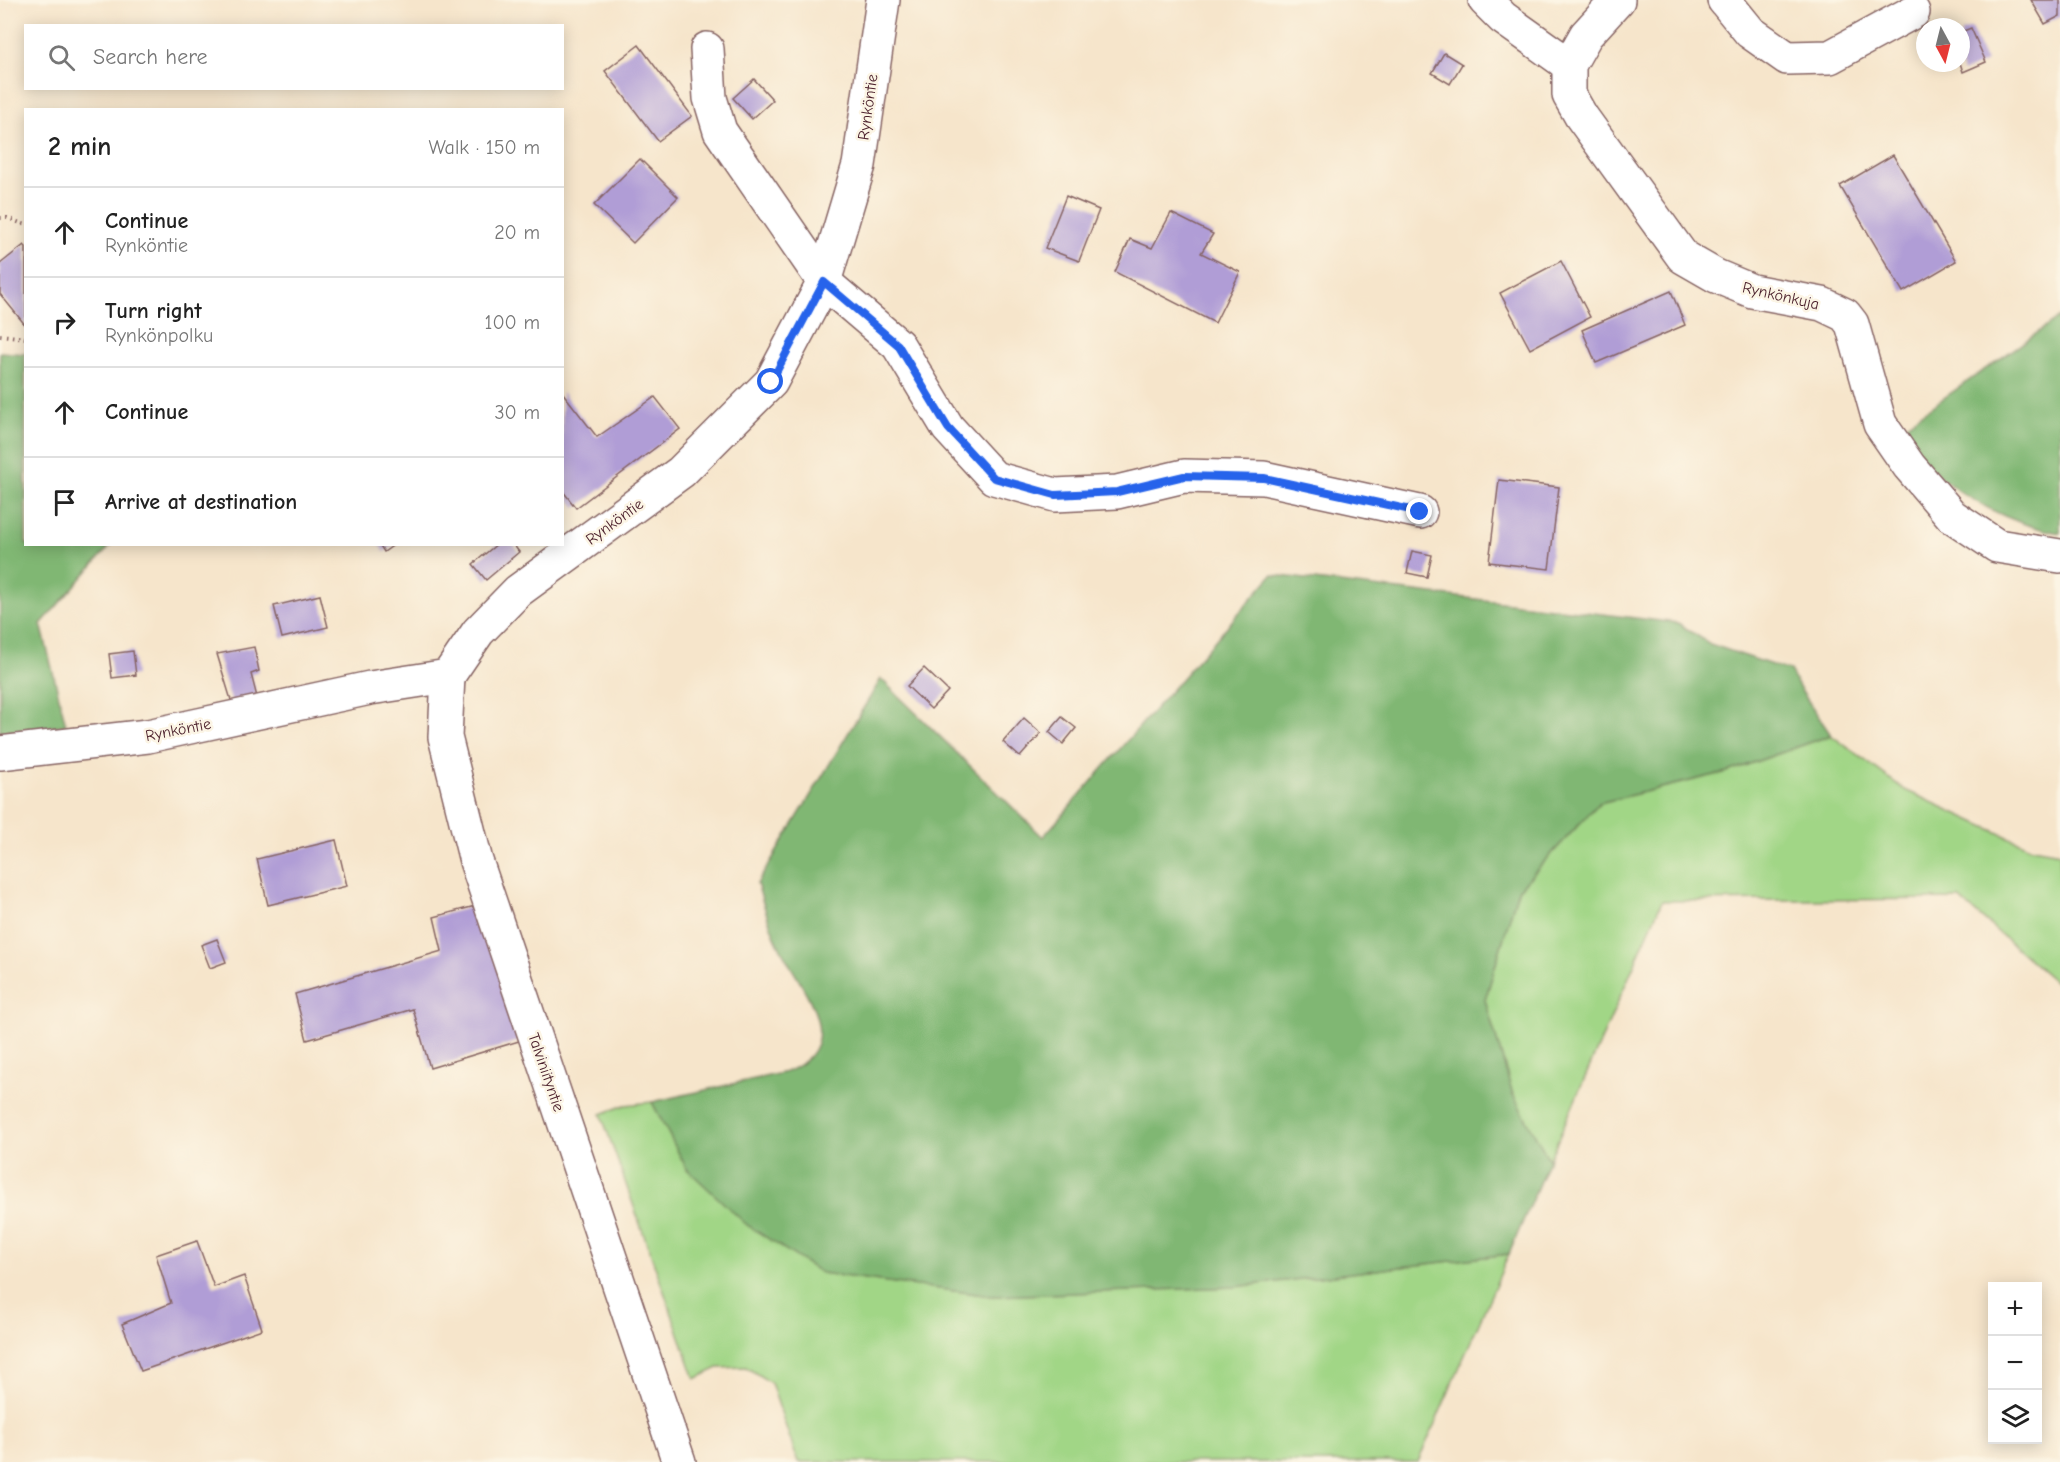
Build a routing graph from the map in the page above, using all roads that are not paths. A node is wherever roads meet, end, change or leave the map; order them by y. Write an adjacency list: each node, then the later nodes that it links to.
1 (883, 0): 8 (street, Rynköntie)
2 (1485, 0): 7 (street)
3 (1618, 0): 7 (street, Rynkönkuja)
4 (1724, 0): 5 (street)
5 (1913, 12)
6 (707, 49): 8 (street)
7 (1569, 65): 10 (street, Rynkönkuja)
8 (824, 282): 9 (street); 11 (street, Rynköntie)
9 (1420, 512)
10 (2060, 556)
11 (448, 676): 12 (street, Rynköntie); 13 (street, Talviniityntie)
12 (0, 753)
13 (679, 1462)

